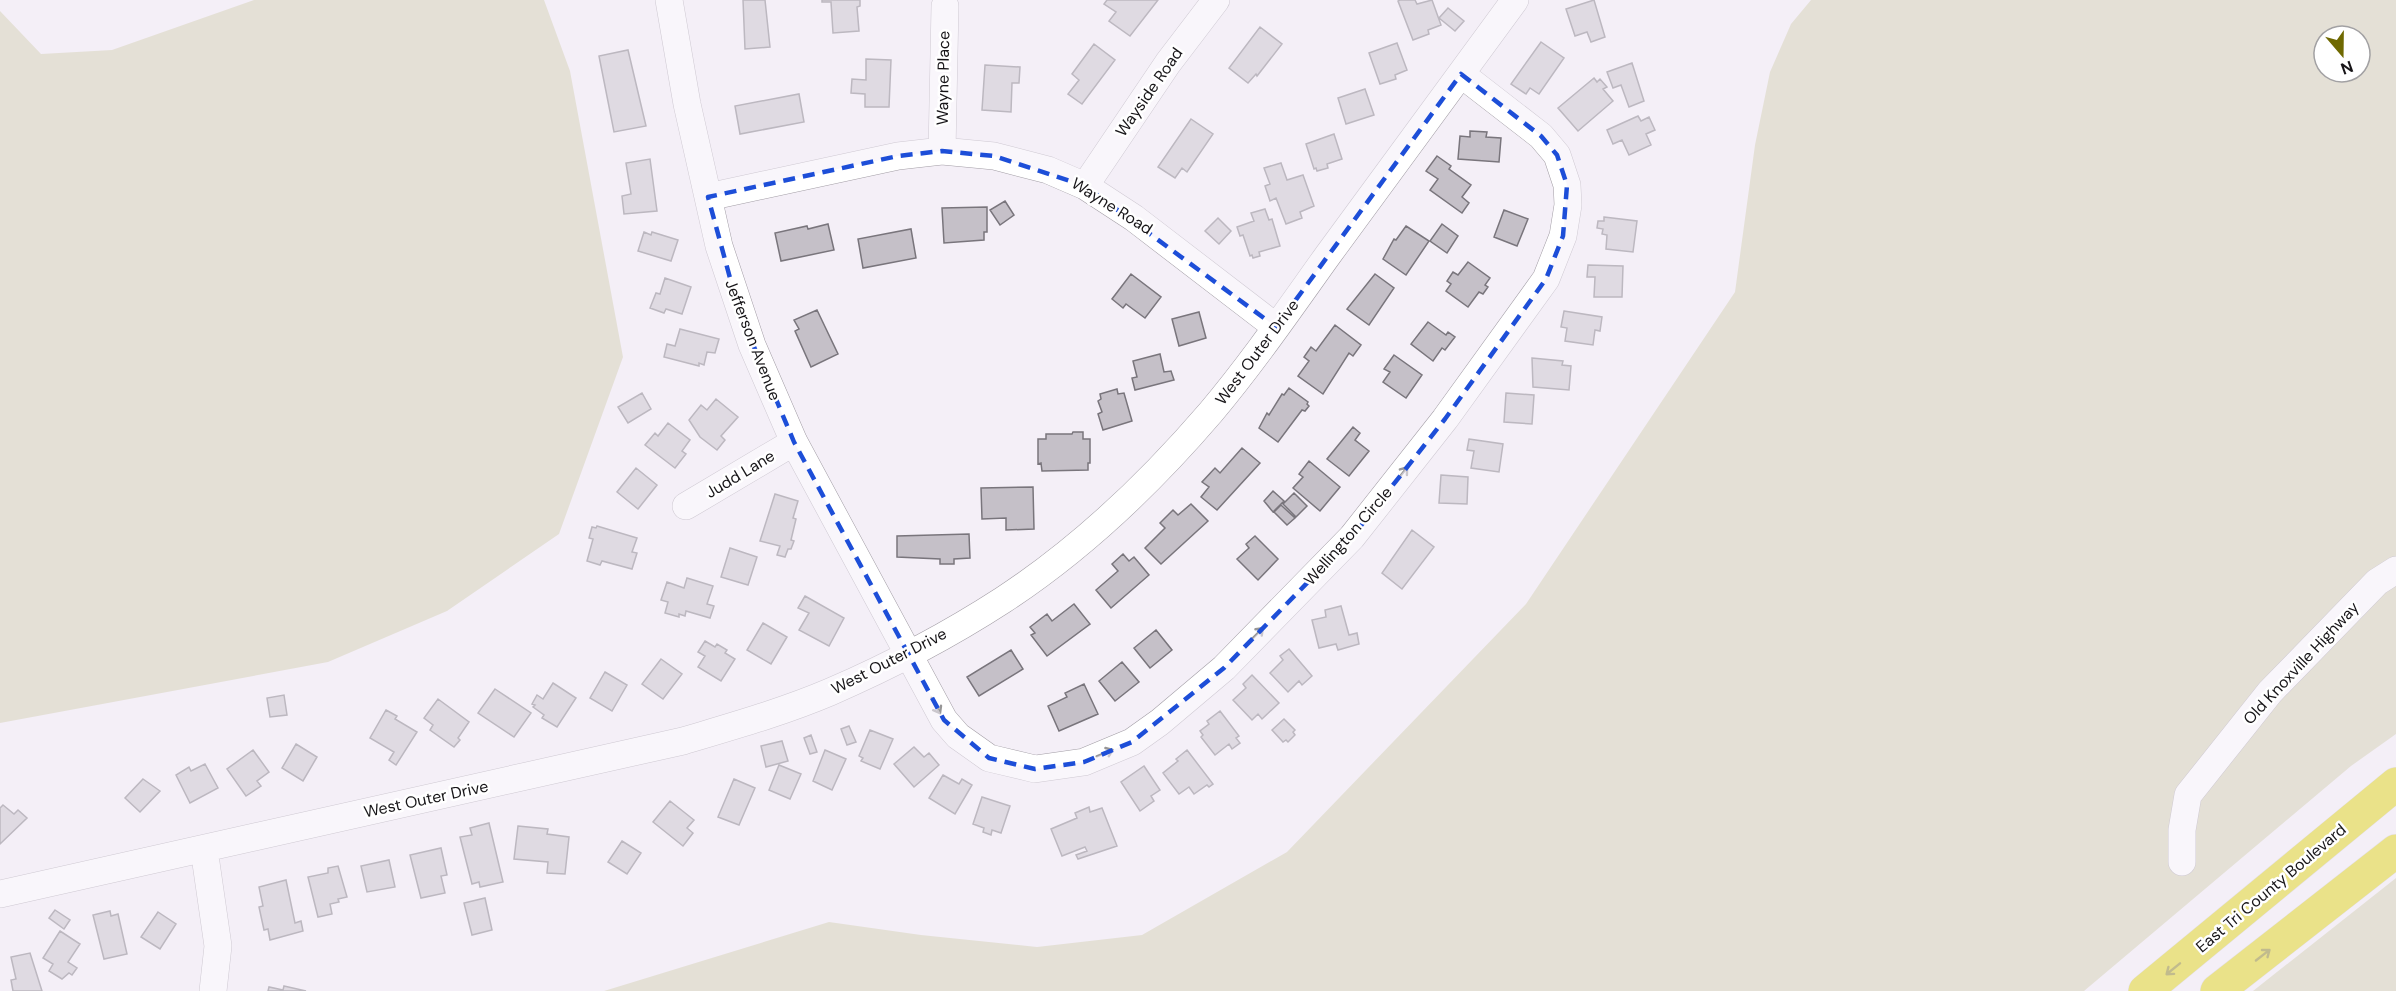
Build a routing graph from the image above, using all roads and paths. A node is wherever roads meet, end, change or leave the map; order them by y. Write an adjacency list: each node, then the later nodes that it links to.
1 (669, 0): 8 (street, Jefferson Avenue)
2 (1216, 0): 7 (street, Wayside Road)
3 (1515, 0): 5 (street, West Outer Drive)
4 (945, 6): 6 (street, Wayne Place)
5 (1461, 74): 9 (street, West Outer Drive); 13 (street, Wellington Circle, one-way to 5)
6 (942, 151): 7 (street, Wayne Road); 8 (street, Wayne Road)
7 (1085, 186): 9 (street, Wayne Road)
8 (708, 197): 10 (street, Jefferson Avenue)
9 (1276, 327): 13 (street, West Outer Drive)
10 (794, 442): 11 (street, Judd Lane); 13 (street, Jefferson Avenue)
11 (686, 506)
12 (2396, 570): 17 (street, Old Knoxville Highway)
13 (908, 655): 15 (street, West Outer Drive)
14 (2396, 784): 20 (highway, East Tri County Boulevard, one-way to 20)
15 (204, 849): 18 (street, West Outer Drive); 19 (street)
16 (2396, 851): 21 (highway, one-way to 16)
17 (2182, 862)
18 (0, 894)
19 (213, 991)
20 (2145, 991)
21 (2217, 991)

